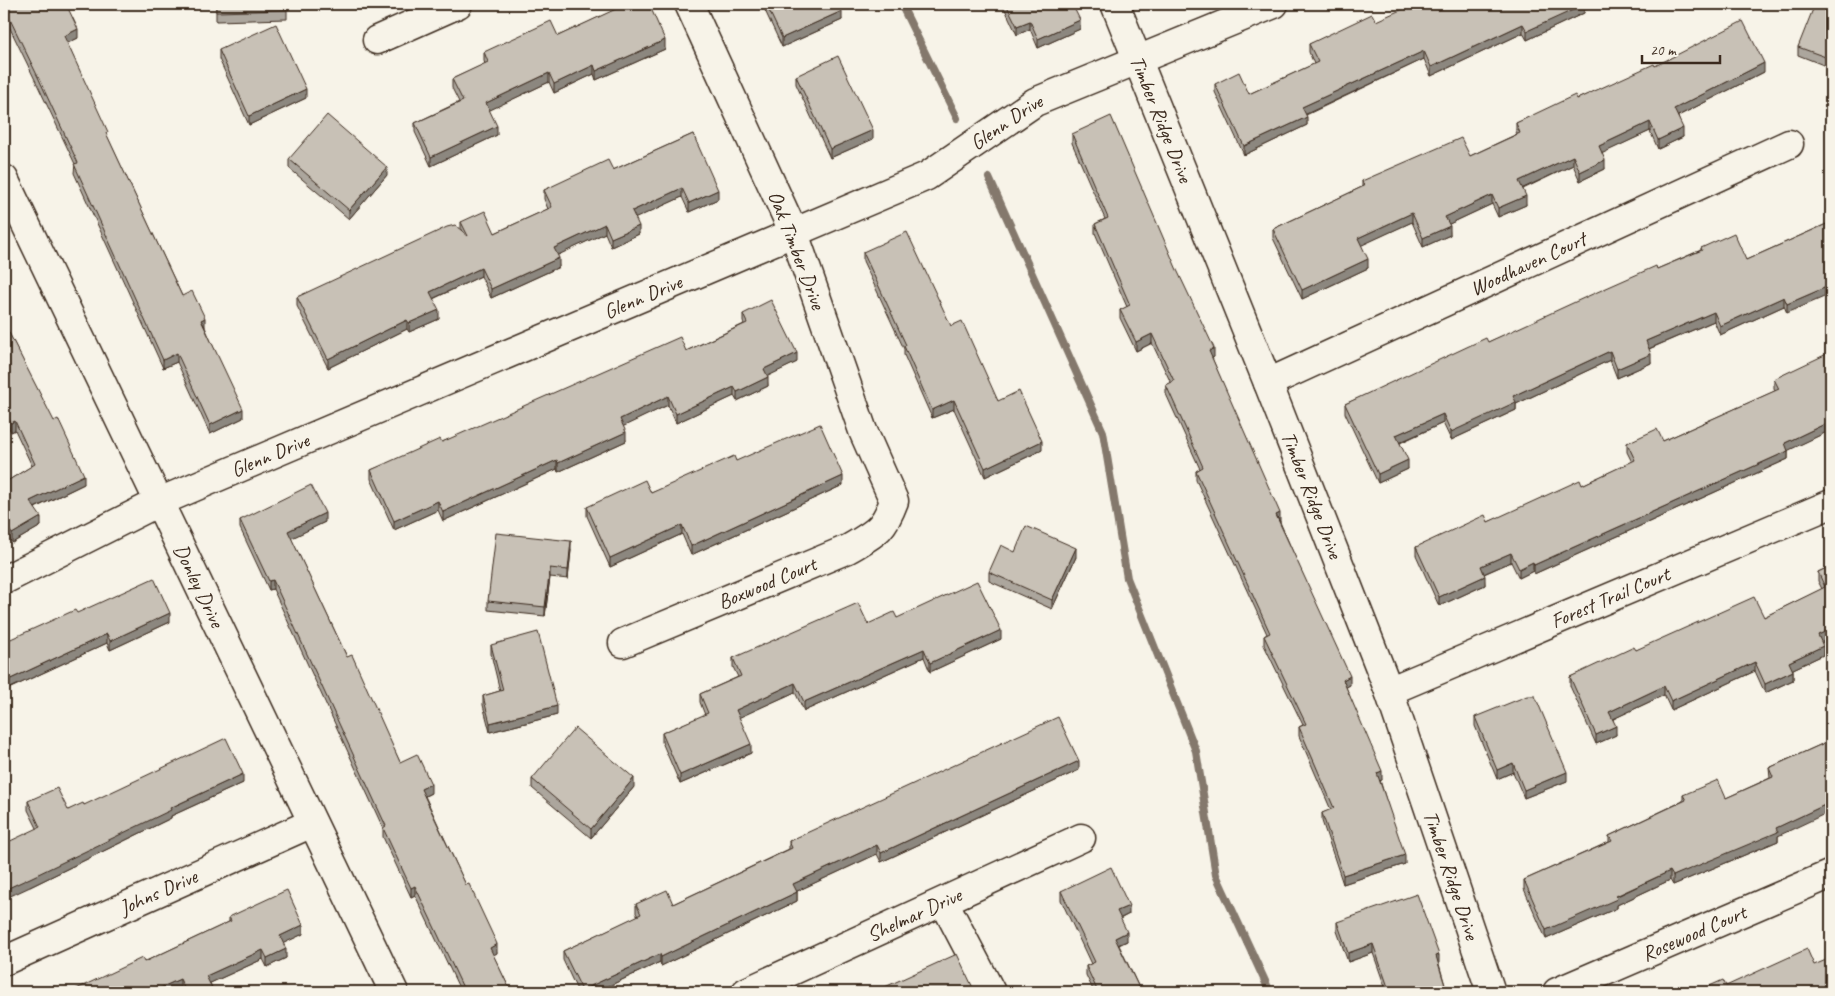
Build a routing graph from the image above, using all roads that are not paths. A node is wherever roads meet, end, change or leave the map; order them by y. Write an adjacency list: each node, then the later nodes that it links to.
1 (458, 4): 5 (street)
2 (690, 4): 9 (street, Oak Timber Drive)
3 (1115, 4): 6 (street, Timber Ridge Drive)
4 (1274, 4): 6 (street, Glenn Drive)
5 (377, 40)
6 (1137, 61): 9 (street, Glenn Drive); 10 (street, Timber Ridge Drive)
7 (1789, 144): 10 (street, Woodhaven Court)
8 (4, 179): 12 (street, Donley Drive)
9 (794, 233): 11 (street, Oak Timber Drive); 12 (street, Glenn Drive)
10 (1268, 383): 16 (street, Timber Ridge Drive)
11 (894, 501): 15 (street, Boxwood Court)
12 (160, 502): 14 (street, Glenn Drive); 17 (street, Donley Drive)
13 (1831, 504): 16 (street, Forest Trail Court)
14 (4, 580)
15 (623, 644)
16 (1389, 691): 25 (street, Timber Ridge Drive)
17 (312, 823): 21 (street, Johns Drive); 22 (street, Donley Drive)
18 (1081, 838): 20 (street, Shelmar Drive)
19 (1831, 874): 26 (street, Rosewood Court)
20 (944, 902): 23 (street, Shelmar Drive); 24 (street)
21 (4, 961)
22 (394, 992)
23 (746, 992)
24 (991, 992)
25 (1491, 992)
26 (1557, 992)

